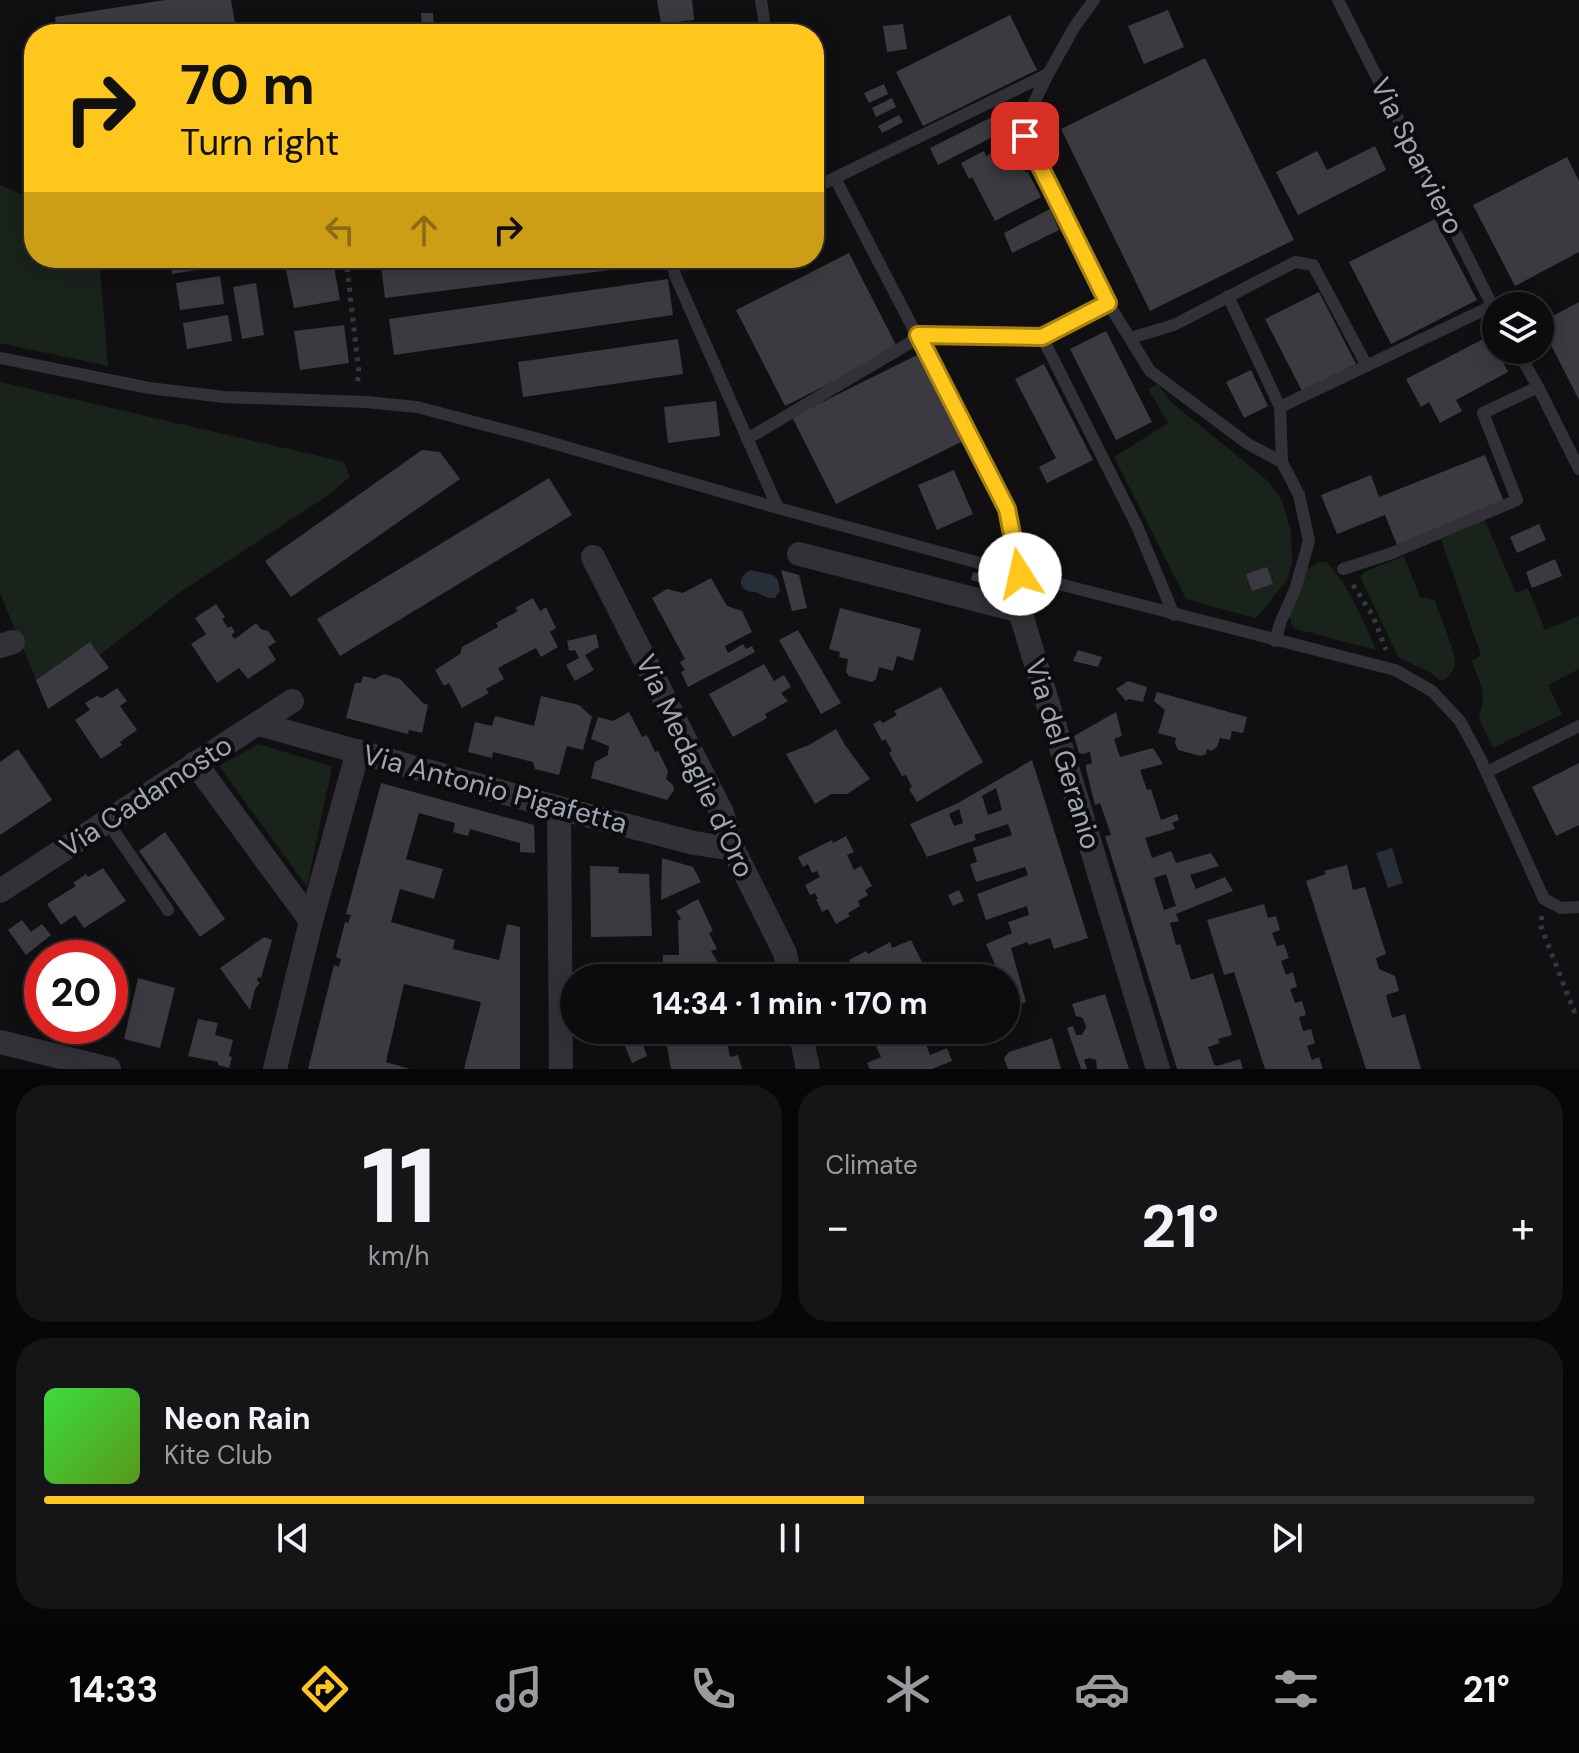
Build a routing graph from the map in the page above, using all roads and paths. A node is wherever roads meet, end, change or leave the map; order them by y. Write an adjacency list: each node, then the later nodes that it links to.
1 (761, 0): 4 (lane)
2 (1094, 0): 5 (lane)
3 (1338, 0): 9 (lane, Via Sparviero)
4 (765, 24)
5 (1048, 74): 6 (lane); 11 (lane)
6 (835, 178): 7 (lane); 13 (lane)
7 (824, 183)
8 (674, 268): 21 (lane)
9 (1485, 292)
10 (1228, 296): 15 (lane); 18 (lane); 20 (lane)
11 (1108, 303): 14 (lane); 15 (lane)
12 (1482, 314): 18 (lane)
13 (918, 335): 14 (lane); 21 (lane); 28 (lane)
14 (1042, 337): 29 (lane)
15 (1130, 338): 22 (lane)
16 (0, 358): 24 (lane)
17 (1525, 364): 19 (lane)
18 (1367, 366): 20 (lane)
19 (1538, 387): 23 (lane); 27 (lane)
20 (1280, 407): 22 (lane)
21 (747, 439): 24 (lane)
22 (1282, 462): 30 (lane)
23 (1579, 469)
24 (778, 508): 28 (lane)
25 (799, 554): 54 (street, Via del Geranio)
26 (593, 557): 40 (street, Via Medaglie d'Oro)
27 (1343, 569): 31 (path)
28 (1020, 574): 29 (lane)
29 (1174, 615): 30 (lane)
30 (1275, 641): 31 (lane)
31 (1395, 670): 37 (lane)
32 (292, 701): 33 (street, Via Cadamosto)
33 (259, 724): 35 (street, Via Antonio Pigafetta); 36 (street, Via Cadamosto)
34 (1579, 726): 37 (lane)
35 (358, 751): 38 (street, Via Antonio Pigafetta); 45 (street)
36 (195, 763): 39 (street, Via Cadamosto); 45 (street)
37 (1487, 772): 42 (lane)
38 (559, 808): 40 (street, Via Antonio Pigafetta); 52 (street)
39 (107, 821): 41 (street, Via Cadamosto); 44 (lane)
40 (733, 849): 46 (street, Via Medaglie d'Oro)
41 (0, 891)
42 (1544, 899): 43 (lane); 47 (path)
43 (1579, 907)
44 (168, 910)
45 (311, 921): 51 (street)
46 (787, 964)
47 (1579, 1009)
48 (0, 1042): 50 (street)
49 (803, 1044): 53 (street)
50 (109, 1069)
51 (275, 1069)
52 (561, 1069)
53 (808, 1069)
54 (1158, 1069)

